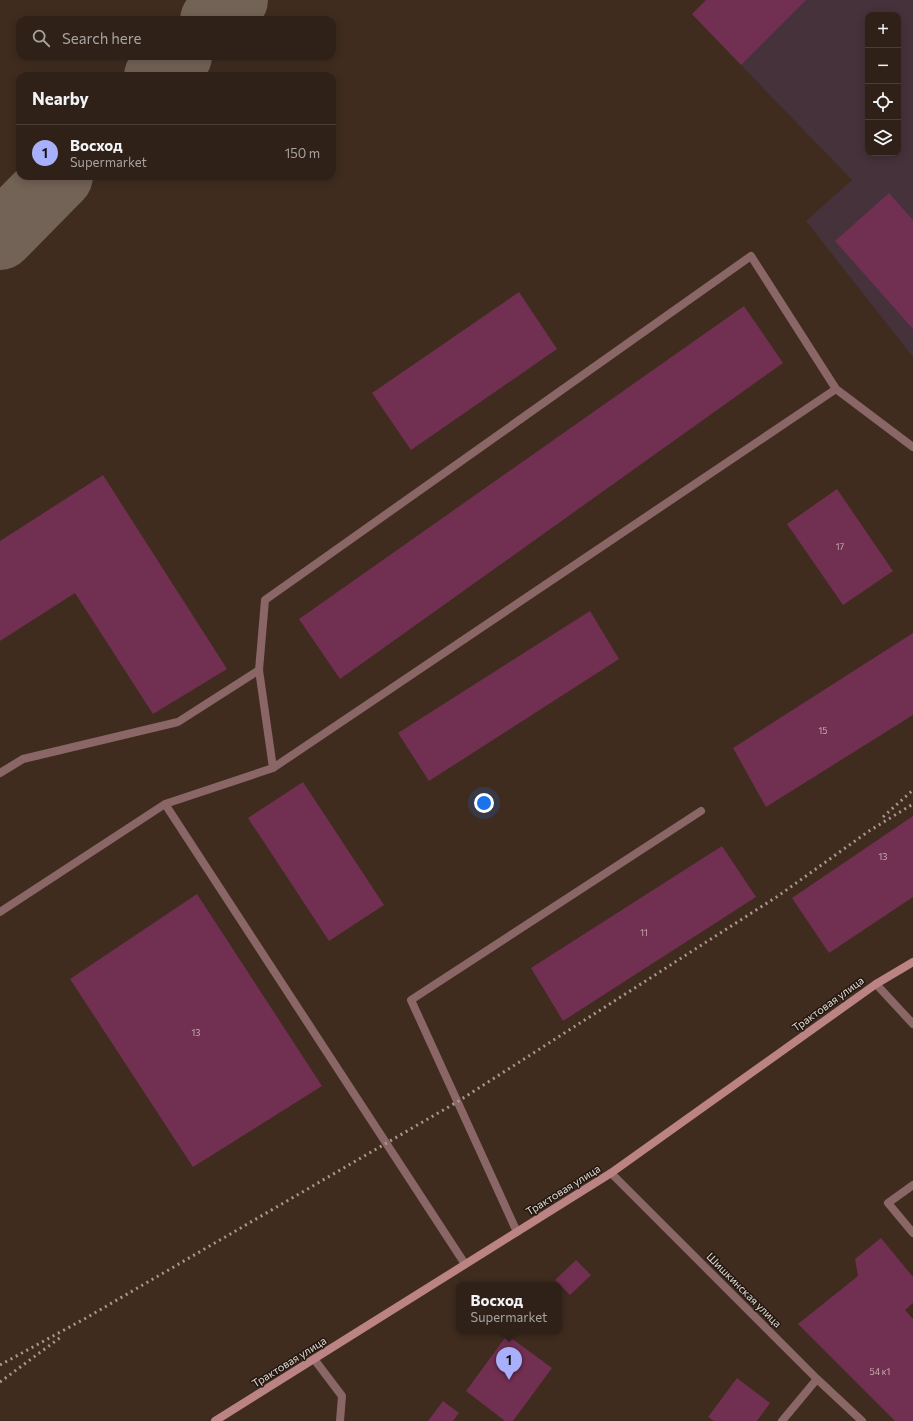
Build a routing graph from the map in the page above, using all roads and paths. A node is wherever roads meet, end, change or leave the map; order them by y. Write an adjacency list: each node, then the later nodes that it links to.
1 (836, 389): 2 (street); 3 (street); 4 (street)
2 (913, 447)
3 (259, 670): 4 (street); 5 (street)
4 (273, 768): 6 (street)
5 (0, 773)
6 (165, 804): 8 (street); 16 (street)
7 (701, 811): 14 (street)
8 (0, 912)
9 (913, 962): 10 (main road, Трактовая улица)
10 (876, 984): 11 (street); 12 (main road, Трактовая улица)
11 (913, 1024)
12 (611, 1173): 14 (main road, Трактовая улица); 18 (street, Шишкинская улица)
13 (913, 1185): 15 (street)
14 (517, 1232): 16 (main road, Трактовая улица)
15 (913, 1233)
16 (465, 1264): 17 (main road, Трактовая улица)
17 (314, 1359): 19 (main road, Трактовая улица); 20 (street)
18 (817, 1378): 21 (street); 22 (street, Шишкинская улица)
19 (215, 1421)
20 (340, 1421)
21 (782, 1421)
22 (862, 1421)

